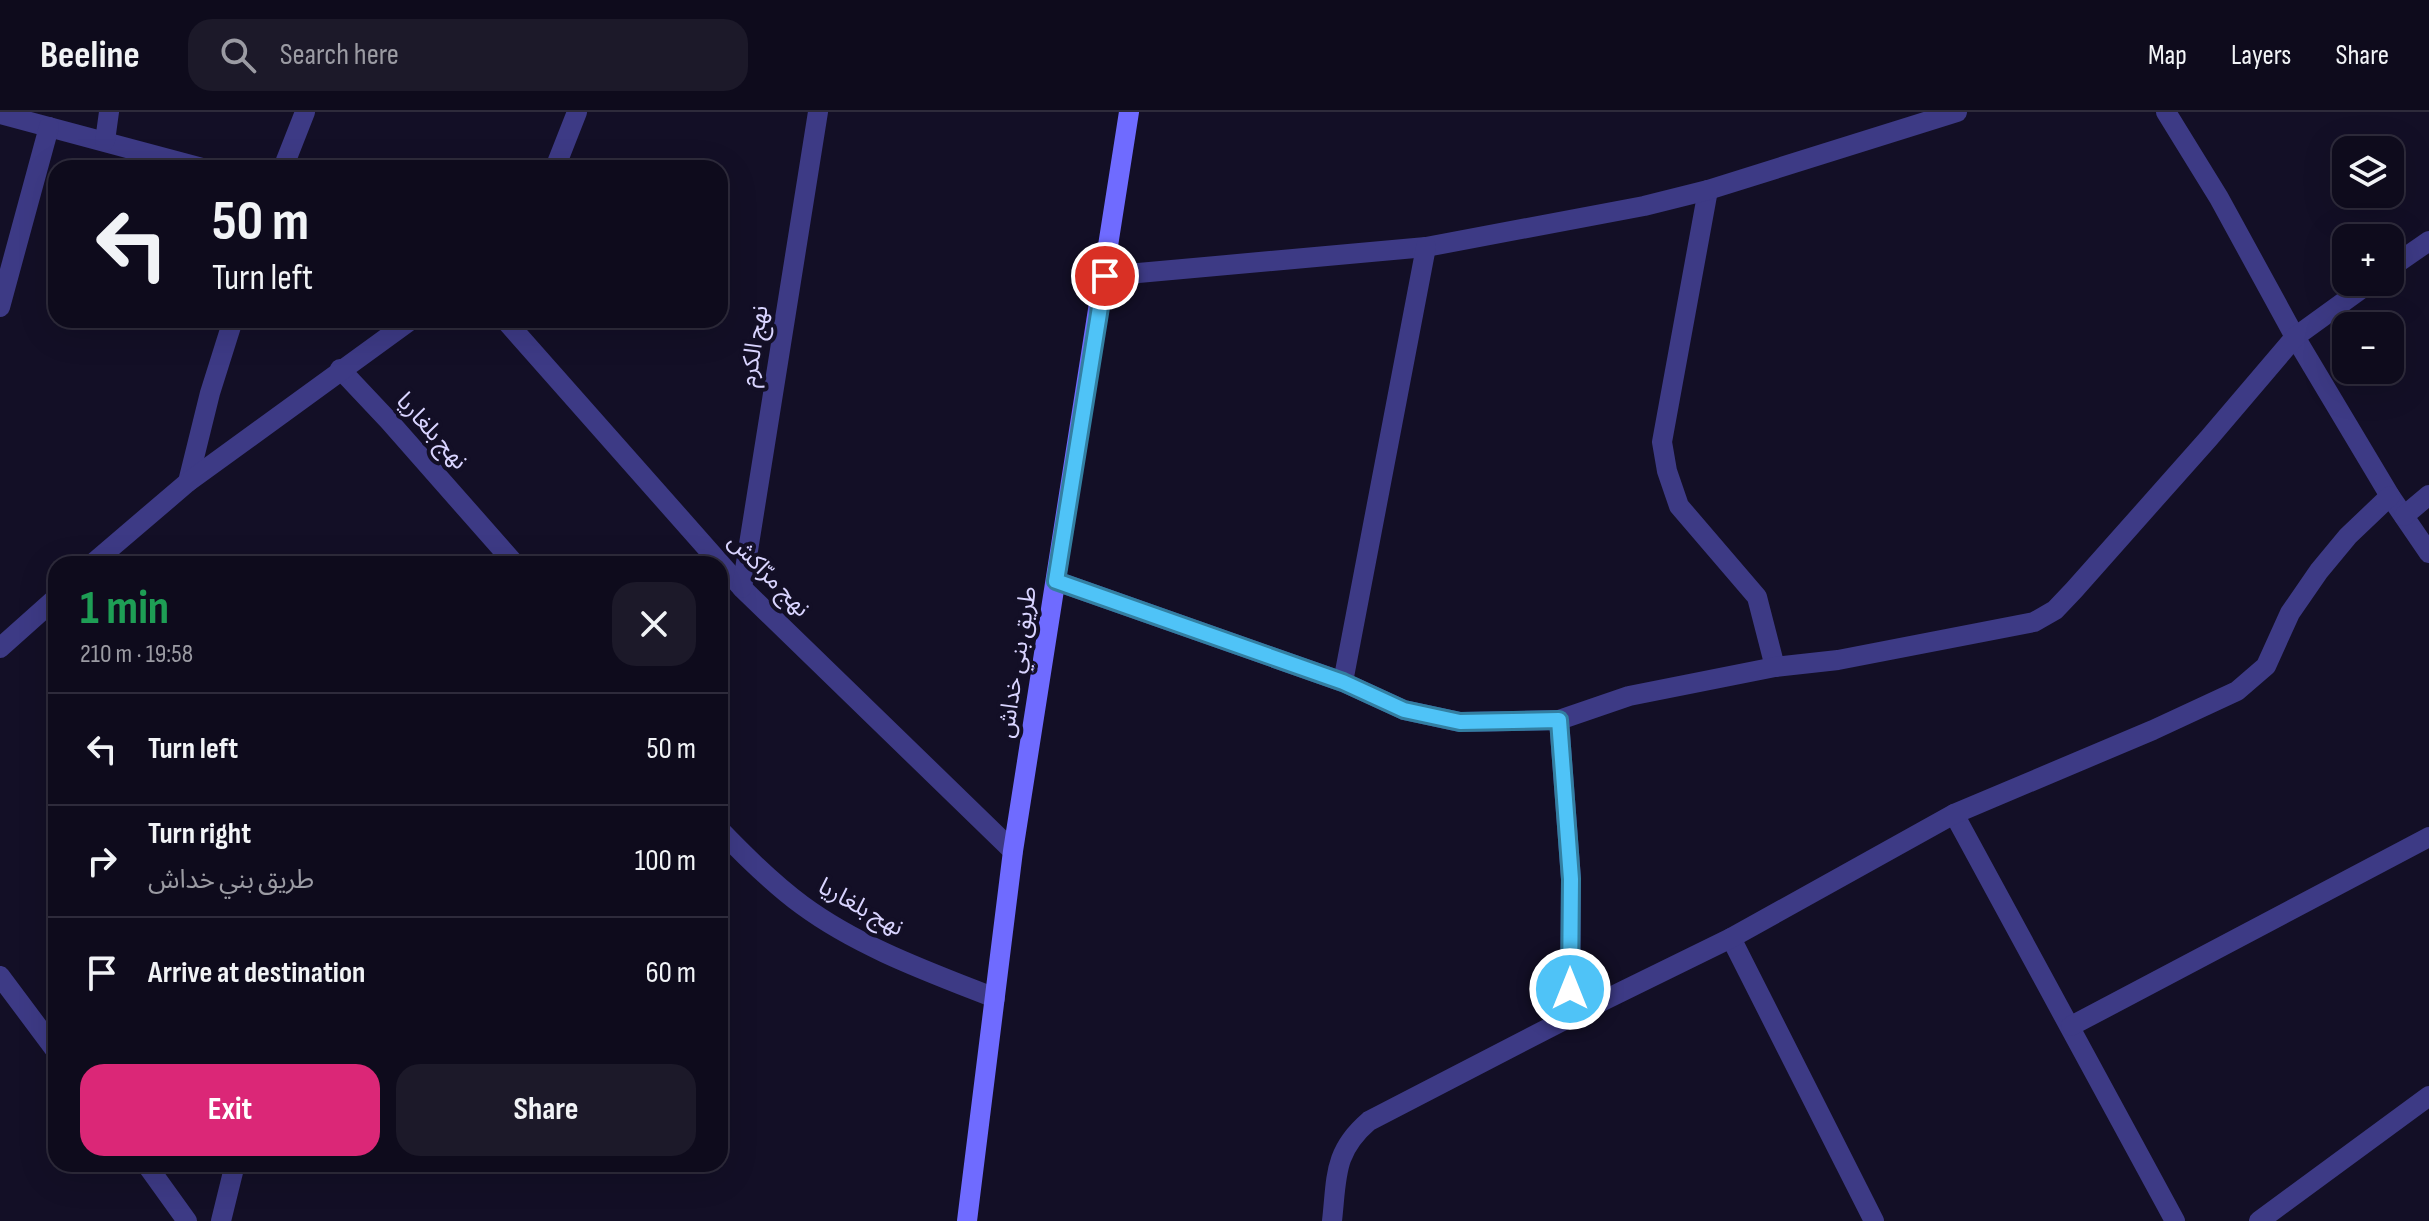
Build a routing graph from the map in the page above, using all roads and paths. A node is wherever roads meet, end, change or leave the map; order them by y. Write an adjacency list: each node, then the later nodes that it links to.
1 (109, 112): 12 (street)
2 (305, 112): 14 (street)
3 (577, 112): 15 (street)
4 (818, 112): 38 (street, نهج الكرم)
5 (1129, 112): 20 (main road, طريق بني خداش)
6 (1901, 112): 10 (street)
7 (1957, 112): 10 (street)
8 (2166, 112): 26 (street)
9 (0, 114): 11 (street)
10 (1924, 123): 16 (street)
11 (49, 127): 12 (street); 22 (street)
12 (105, 141): 13 (street)
13 (173, 160)
14 (286, 160)
15 (558, 160)
16 (1708, 190): 18 (street); 41 (street)
17 (2429, 241): 19 (street)
18 (1426, 247): 20 (street); 42 (street)
19 (2404, 258)
20 (1105, 276): 37 (main road, طريق بني خداش)
21 (2352, 296): 26 (street)
22 (0, 307)
23 (230, 328): 28 (street)
24 (399, 328): 27 (street)
25 (512, 328): 35 (street, نهج مرّاكش)
26 (2295, 337): 30 (street); 41 (street)
27 (340, 369): 28 (street); 34 (street, نهج بلغاريا)
28 (188, 482): 33 (street)
29 (2429, 495): 31 (street)
30 (2390, 496): 31 (street); 44 (street)
31 (2404, 516): 32 (street)
32 (2429, 553)
33 (101, 556)
34 (502, 556)
35 (714, 556)
36 (728, 572): 38 (street, نهج مرّاكش)
37 (1056, 581): 42 (street); 47 (main road, طريق بني خداش)
38 (742, 588): 47 (street, نهج مرّاكش)
39 (48, 605): 40 (street)
40 (0, 648)
41 (1775, 667): 43 (street)
42 (1343, 682): 43 (street)
43 (1559, 720): 51 (street)
44 (1954, 814): 48 (street); 52 (street)
45 (728, 837): 50 (street, نهج بلغاريا)
46 (2429, 837): 52 (street)
47 (1013, 851): 50 (main road, طريق بني خداش)
48 (1731, 938): 51 (street); 61 (street)
49 (0, 976): 53 (street)
50 (995, 998): 59 (main road, طريق بني خداش)
51 (1570, 1017): 60 (street)
52 (2071, 1026): 62 (street)
53 (48, 1040)
54 (2429, 1096): 63 (street)
55 (152, 1172): 57 (street)
56 (233, 1172): 58 (street)
57 (187, 1221)
58 (221, 1221)
59 (967, 1221)
60 (1332, 1221)
61 (1874, 1221)
62 (2175, 1221)
63 (2259, 1221)

